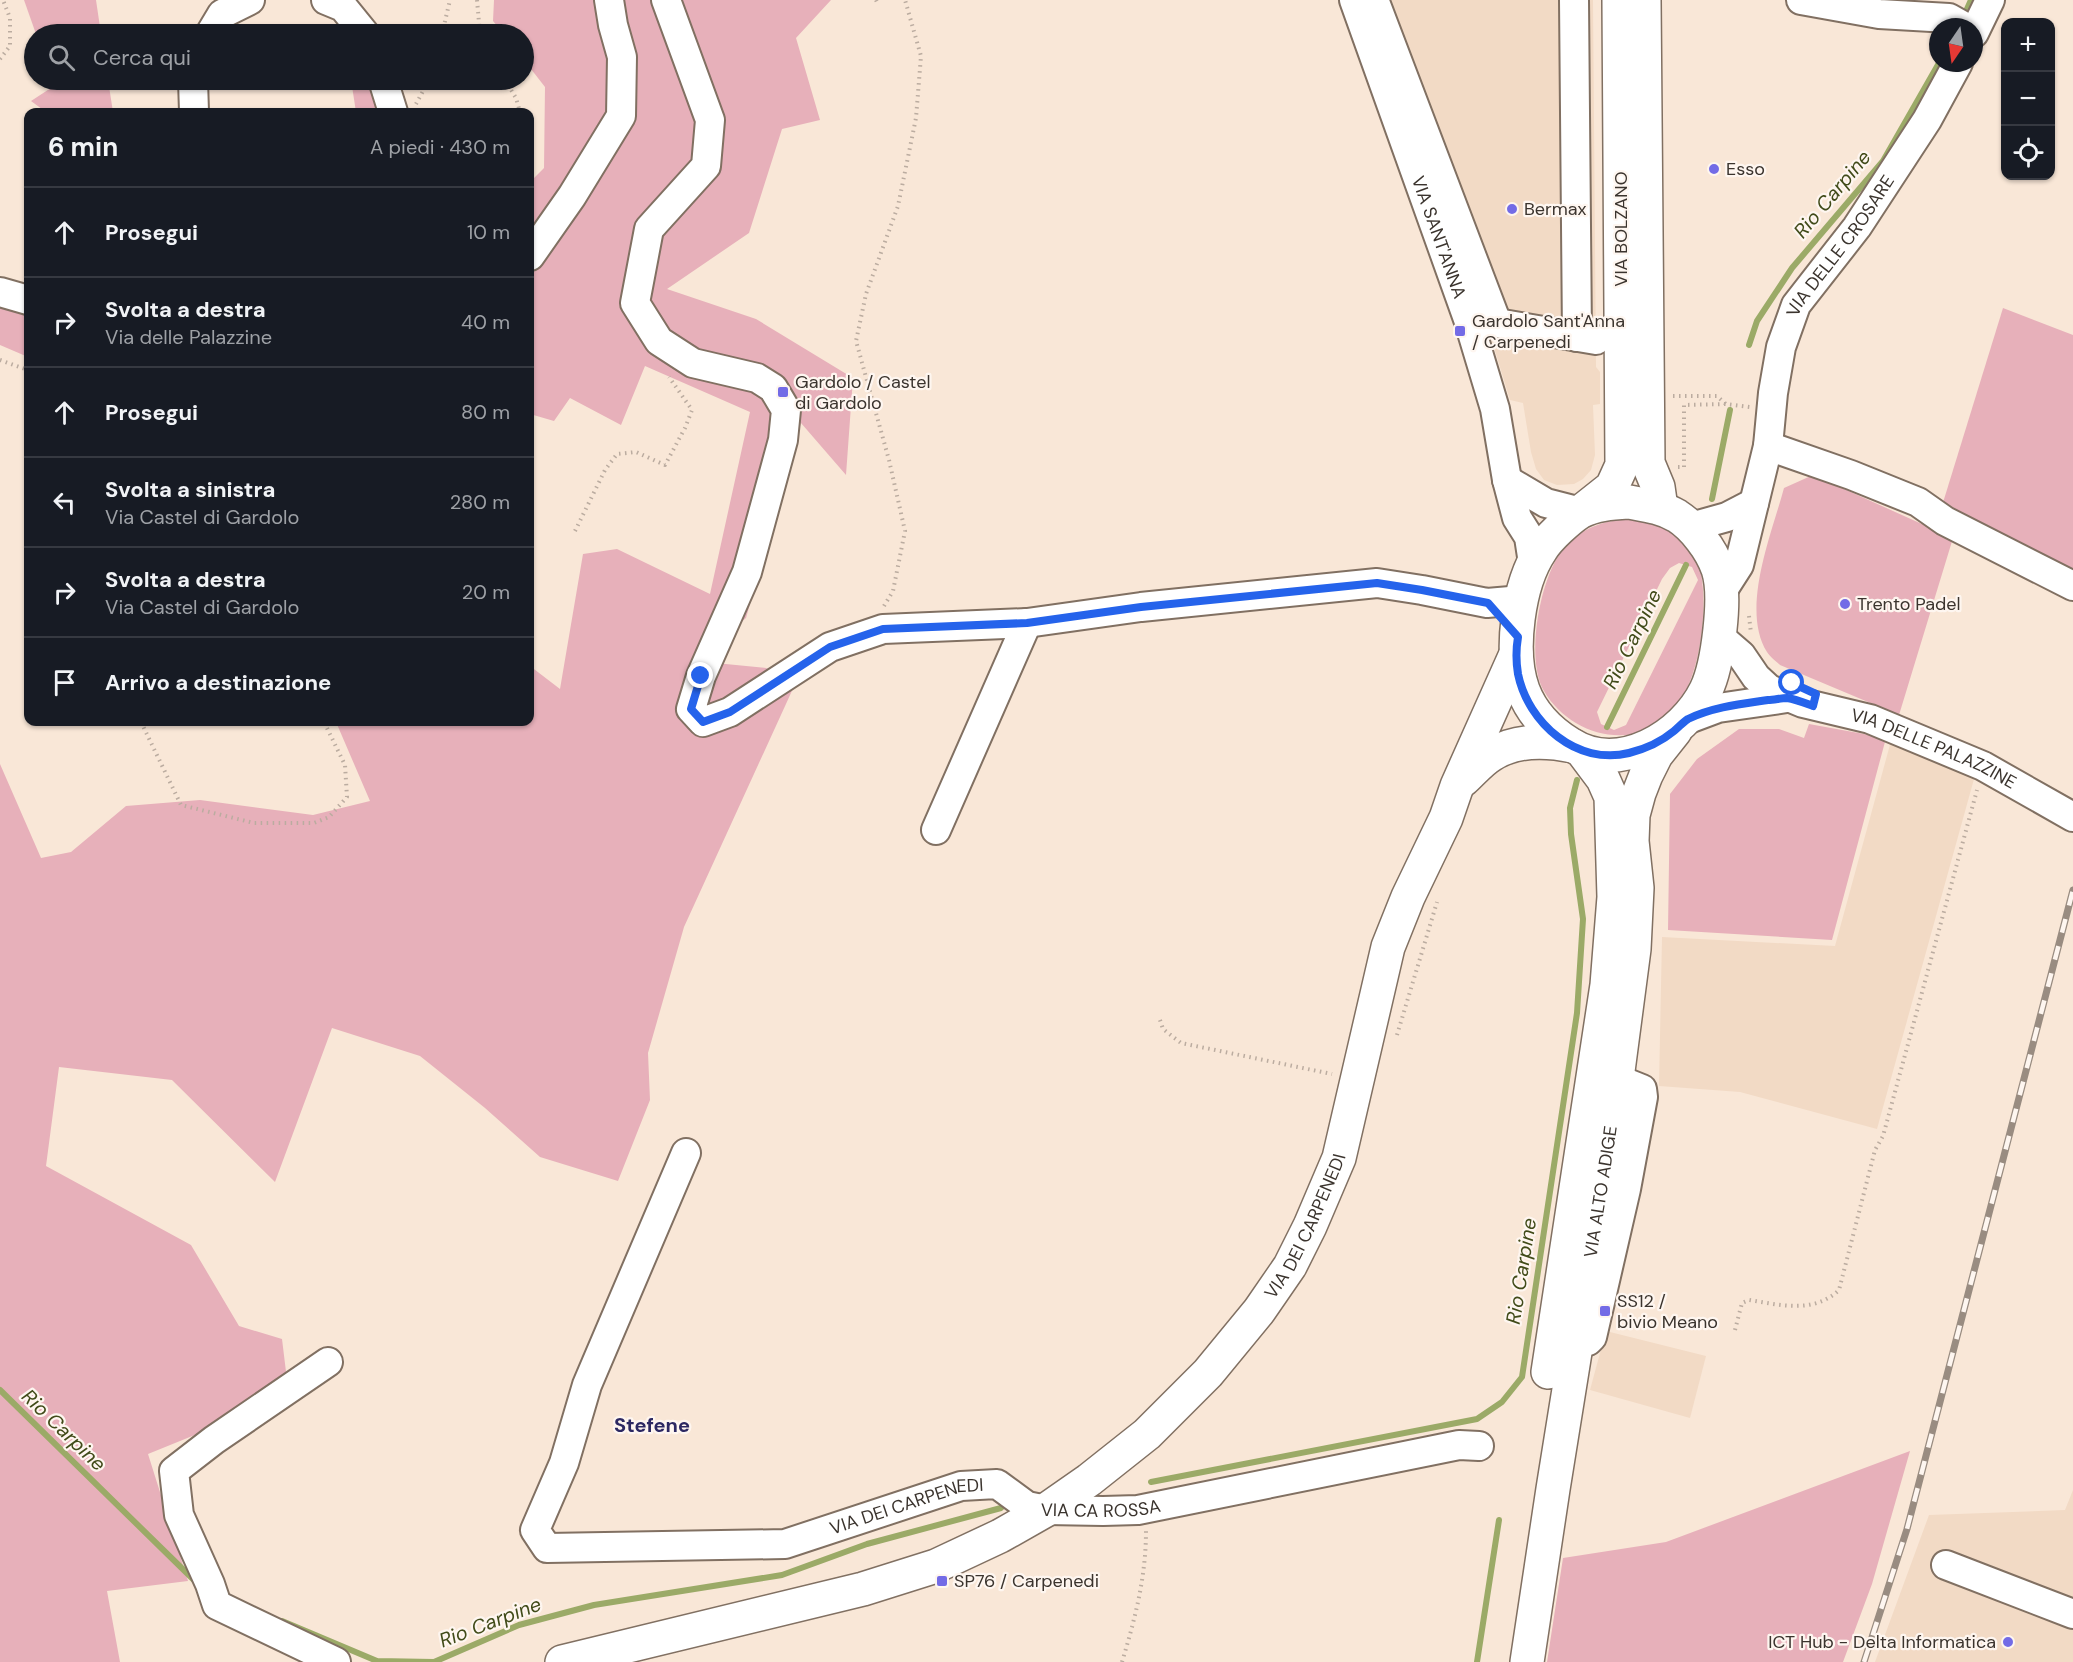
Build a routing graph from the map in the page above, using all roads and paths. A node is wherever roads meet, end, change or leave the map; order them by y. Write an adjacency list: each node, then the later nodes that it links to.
1 (3, 0): 22 (path)
2 (250, 0): 16 (street)
3 (326, 0): 19 (street)
4 (450, 0): 20 (path)
5 (477, 0): 21 (path)
6 (609, 0): 33 (street)
7 (666, 0): 39 (street)
8 (905, 0): 60 (path)
9 (1354, 0): 36 (street, VIA SANT'ANNA)
10 (1375, 0): 37 (street)
11 (1574, 0): 38 (street)
12 (1619, 0): 32 (main road, VIA BOLZANO)
13 (1644, 0): 49 (main road, VIA BOLZANO)
14 (1801, 0): 18 (street)
15 (1990, 0): 17 (street)
16 (213, 16)
17 (1975, 18)
18 (1929, 22)
19 (357, 24)
20 (444, 24)
21 (479, 24)
22 (0, 59)
23 (1953, 72): 45 (street, VIA DELLE CROSARE)
24 (193, 90): 28 (street)
25 (390, 90): 29 (street)
26 (420, 90): 30 (path)
27 (511, 90): 31 (path)
28 (194, 108)
29 (403, 108)
30 (405, 108)
31 (519, 108)
32 (1620, 181): 38 (main road); 50 (main road, VIA BOLZANO)
33 (534, 250)
34 (0, 292): 35 (street)
35 (24, 299)
36 (1468, 319): 37 (street); 47 (street, VIA SANT'ANNA)
37 (1497, 323): 38 (street)
38 (1587, 338)
39 (659, 341): 52 (path); 60 (street)
40 (0, 360): 41 (path)
41 (24, 369)
42 (1673, 396): 43 (path)
43 (1726, 404): 44 (path); 46 (path)
44 (1756, 408)
45 (1768, 446): 48 (street, VIA DELLE CROSARE); 54 (street)
46 (1673, 467)
47 (1507, 480): 50 (street); 53 (street, VIA SANT'ANNA)
48 (1754, 503): 51 (street); 56 (street, VIA DELLE CROSARE)
49 (1661, 508): 50 (main road); 51 (main road)
50 (1581, 512): 53 (main road, VIA BOLZANO)
51 (1691, 527): 56 (main road, VIA ALTO ADIGE)
52 (575, 531)
53 (1533, 563): 55 (main road)
54 (2073, 586)
55 (1522, 600): 57 (street); 62 (main road)
56 (1735, 601): 59 (path); 61 (main road, VIA ALTO ADIGE)
57 (1488, 603): 58 (street); 62 (street)
58 (1027, 623): 60 (street); 71 (street)
59 (1751, 634)
60 (866, 635)
61 (1719, 636): 63 (street, VIA DELLE PALAZZINE); 64 (main road, VIA ALTO ADIGE)
62 (1517, 645): 67 (main road); 69 (main road, VIA DEI CARPENEDI)
63 (1787, 698): 64 (street, VIA DELLE PALAZZINE); 68 (street, VIA DELLE PALAZZINE)
64 (1680, 725): 67 (main road, VIA DEI CARPENEDI); 86 (main road, VIA ALTO ADIGE)
65 (143, 726): 66 (path)
66 (326, 726)
67 (1577, 749): 69 (main road, VIA DEI CARPENEDI); 85 (main road, VIA ALTO ADIGE)
68 (1983, 766): 70 (street, VIA DELLE PALAZZINE); 75 (path)
69 (1457, 786): 73 (main road, VIA DEI CARPENEDI)
70 (2073, 817)
71 (936, 830)
72 (1160, 1020): 73 (path)
73 (1356, 1078): 78 (main road, VIA DEI CARPENEDI)
74 (686, 1154): 78 (street, VIA DEI CARPENEDI)
75 (1735, 1330)
76 (328, 1362): 82 (street)
77 (1479, 1446): 78 (street, VIA CA ROSSA)
78 (1046, 1510): 83 (main road, VIA CA ROSSA)
79 (1146, 1521): 84 (path)
80 (1946, 1565): 81 (street)
81 (2073, 1614)
82 (336, 1662)
83 (562, 1662)
84 (1122, 1662)
85 (1505, 1662)
86 (1527, 1662)

